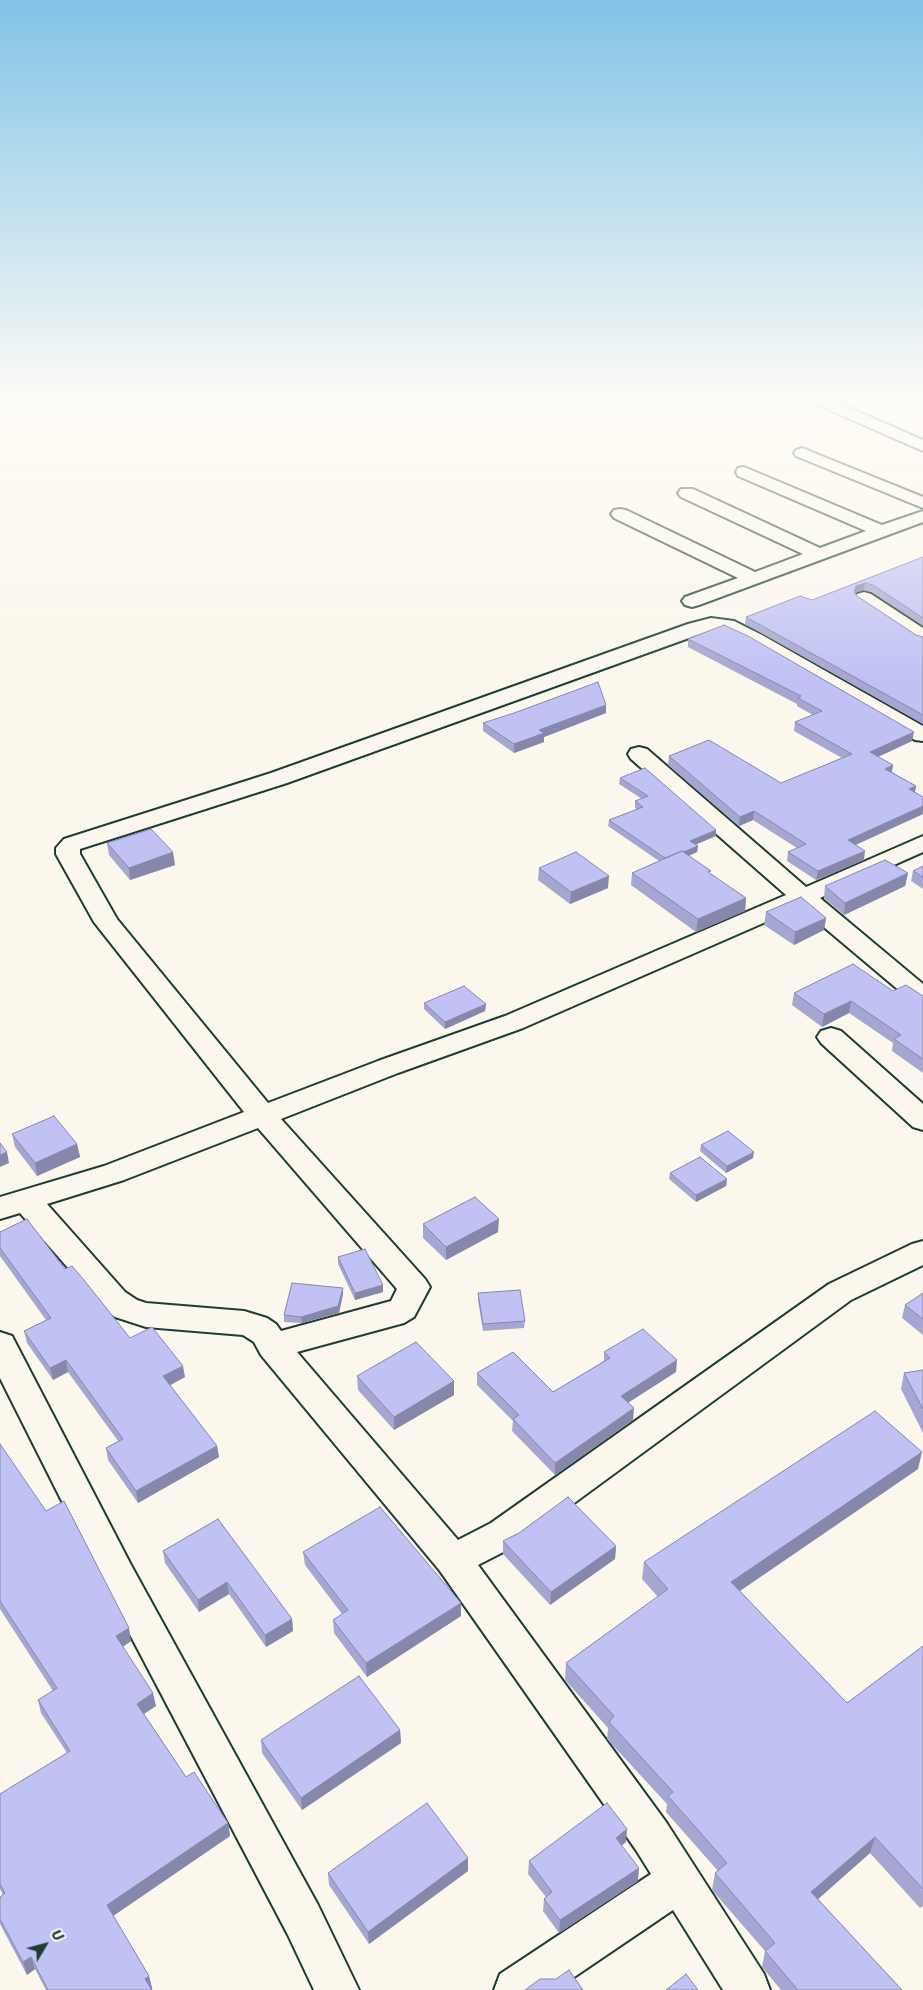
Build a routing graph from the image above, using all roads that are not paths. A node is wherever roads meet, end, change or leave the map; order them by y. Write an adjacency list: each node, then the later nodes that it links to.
1 (787, 491): 7 (street)
2 (896, 491): 4 (street)
3 (687, 493): 8 (street)
4 (923, 502)
5 (620, 514): 9 (street)
6 (923, 516): 7 (street)
7 (880, 532): 8 (street)
8 (818, 554): 9 (street)
9 (753, 578): 11 (street)
10 (864, 598): 12 (street)
11 (692, 601)
12 (923, 637)
13 (923, 736): 19 (street)
14 (639, 754): 16 (street)
15 (923, 843): 16 (street)
16 (803, 897): 17 (street); 19 (street)
17 (923, 997)
18 (832, 1037): 20 (street)
19 (262, 1115): 21 (street); 24 (street)
20 (923, 1120)
21 (13, 1204): 24 (street)
22 (923, 1252): 25 (street)
23 (0, 1345): 27 (street)
24 (273, 1346): 25 (street)
25 (453, 1560): 26 (street)
26 (679, 1881): 28 (street); 29 (street)
27 (338, 1990)
28 (516, 1990)
29 (748, 1990)

